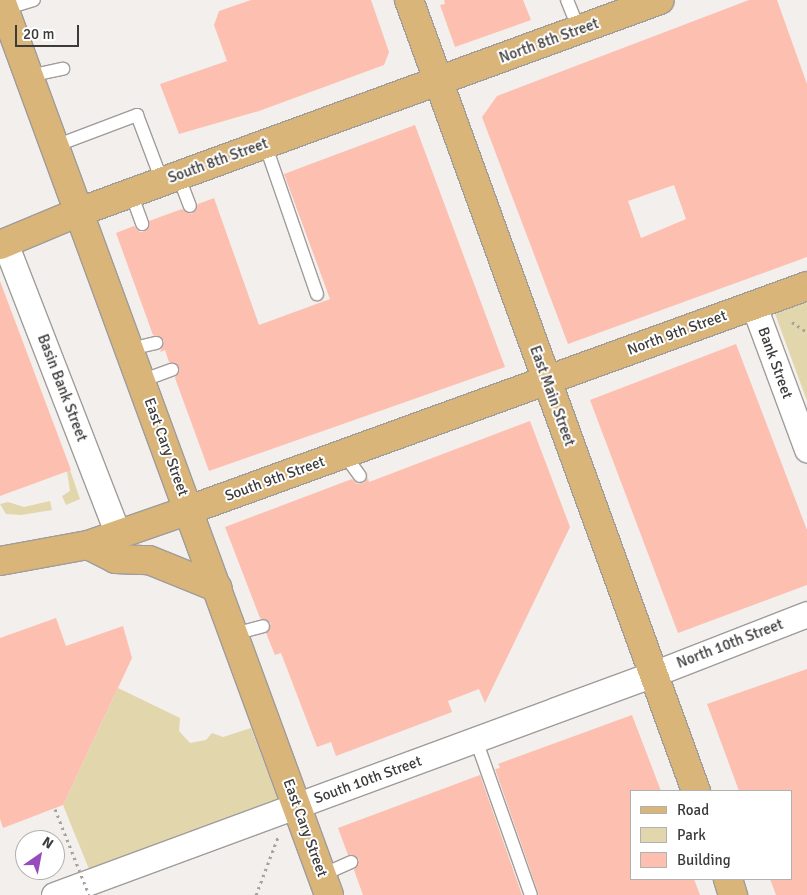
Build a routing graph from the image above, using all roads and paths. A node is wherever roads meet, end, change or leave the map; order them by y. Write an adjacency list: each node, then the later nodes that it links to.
1 (34, 0): 5 (lane)
2 (409, 0): 10 (main road, East Main Street)
3 (567, 0): 7 (lane)
4 (660, 0): 6 (main road, North 8th Street)
5 (3, 4): 9 (main road, East Cary Street)
6 (613, 8): 7 (main road, North 8th Street)
7 (579, 30): 10 (main road, North 8th Street)
8 (63, 69): 9 (lane)
9 (29, 76): 12 (main road, East Cary Street)
10 (439, 80): 11 (main road, South 8th Street); 27 (main road, East Main Street)
11 (265, 144): 13 (main road, South 8th Street); 20 (lane)
12 (55, 146): 13 (lane); 16 (main road, East Cary Street)
13 (170, 178): 14 (main road, South 8th Street); 15 (lane)
14 (130, 193): 16 (main road, South 8th Street); 17 (lane)
15 (190, 206)
16 (79, 212): 18 (main road, South 8th Street); 25 (main road, East Cary Street)
17 (142, 224)
18 (2, 244): 33 (street, Basin Bank Street)
19 (807, 286): 21 (main road, North 9th Street)
20 (318, 294)
21 (754, 306): 27 (main road, North 9th Street); 29 (street, Bank Street)
22 (792, 322): 23 (path)
23 (807, 332)
24 (156, 343): 25 (lane)
25 (130, 349): 28 (main road, East Cary Street)
26 (172, 370): 28 (lane)
27 (546, 380): 30 (main road, South 9th Street); 40 (main road, East Main Street)
28 (141, 381): 32 (main road, East Cary Street)
29 (807, 449)
30 (344, 454): 31 (lane); 32 (main road, South 9th Street)
31 (360, 476)
32 (189, 510): 33 (main road, South 9th Street); 36 (main road, East Cary Street)
33 (118, 534): 34 (main road, South 9th Street)
34 (88, 544): 35 (main road, South 9th Street); 36 (main road)
35 (0, 561)
36 (218, 588): 39 (main road, East Cary Street)
37 (807, 614): 40 (street, North 10th Street)
38 (263, 626): 39 (lane)
39 (234, 634): 43 (main road, East Cary Street)
40 (653, 674): 41 (street, South 10th Street); 42 (main road, East Main Street)
41 (476, 740): 43 (street, South 10th Street); 52 (lane)
42 (696, 790)
43 (297, 806): 48 (main road, East Cary Street); 49 (street, South 10th Street)
44 (54, 809): 50 (path, bridge)
45 (279, 835): 51 (path)
46 (351, 862): 48 (lane)
47 (728, 880): 53 (main road)
48 (325, 885)
49 (54, 895)
50 (89, 895)
51 (256, 895)
52 (531, 895)
53 (734, 895)

